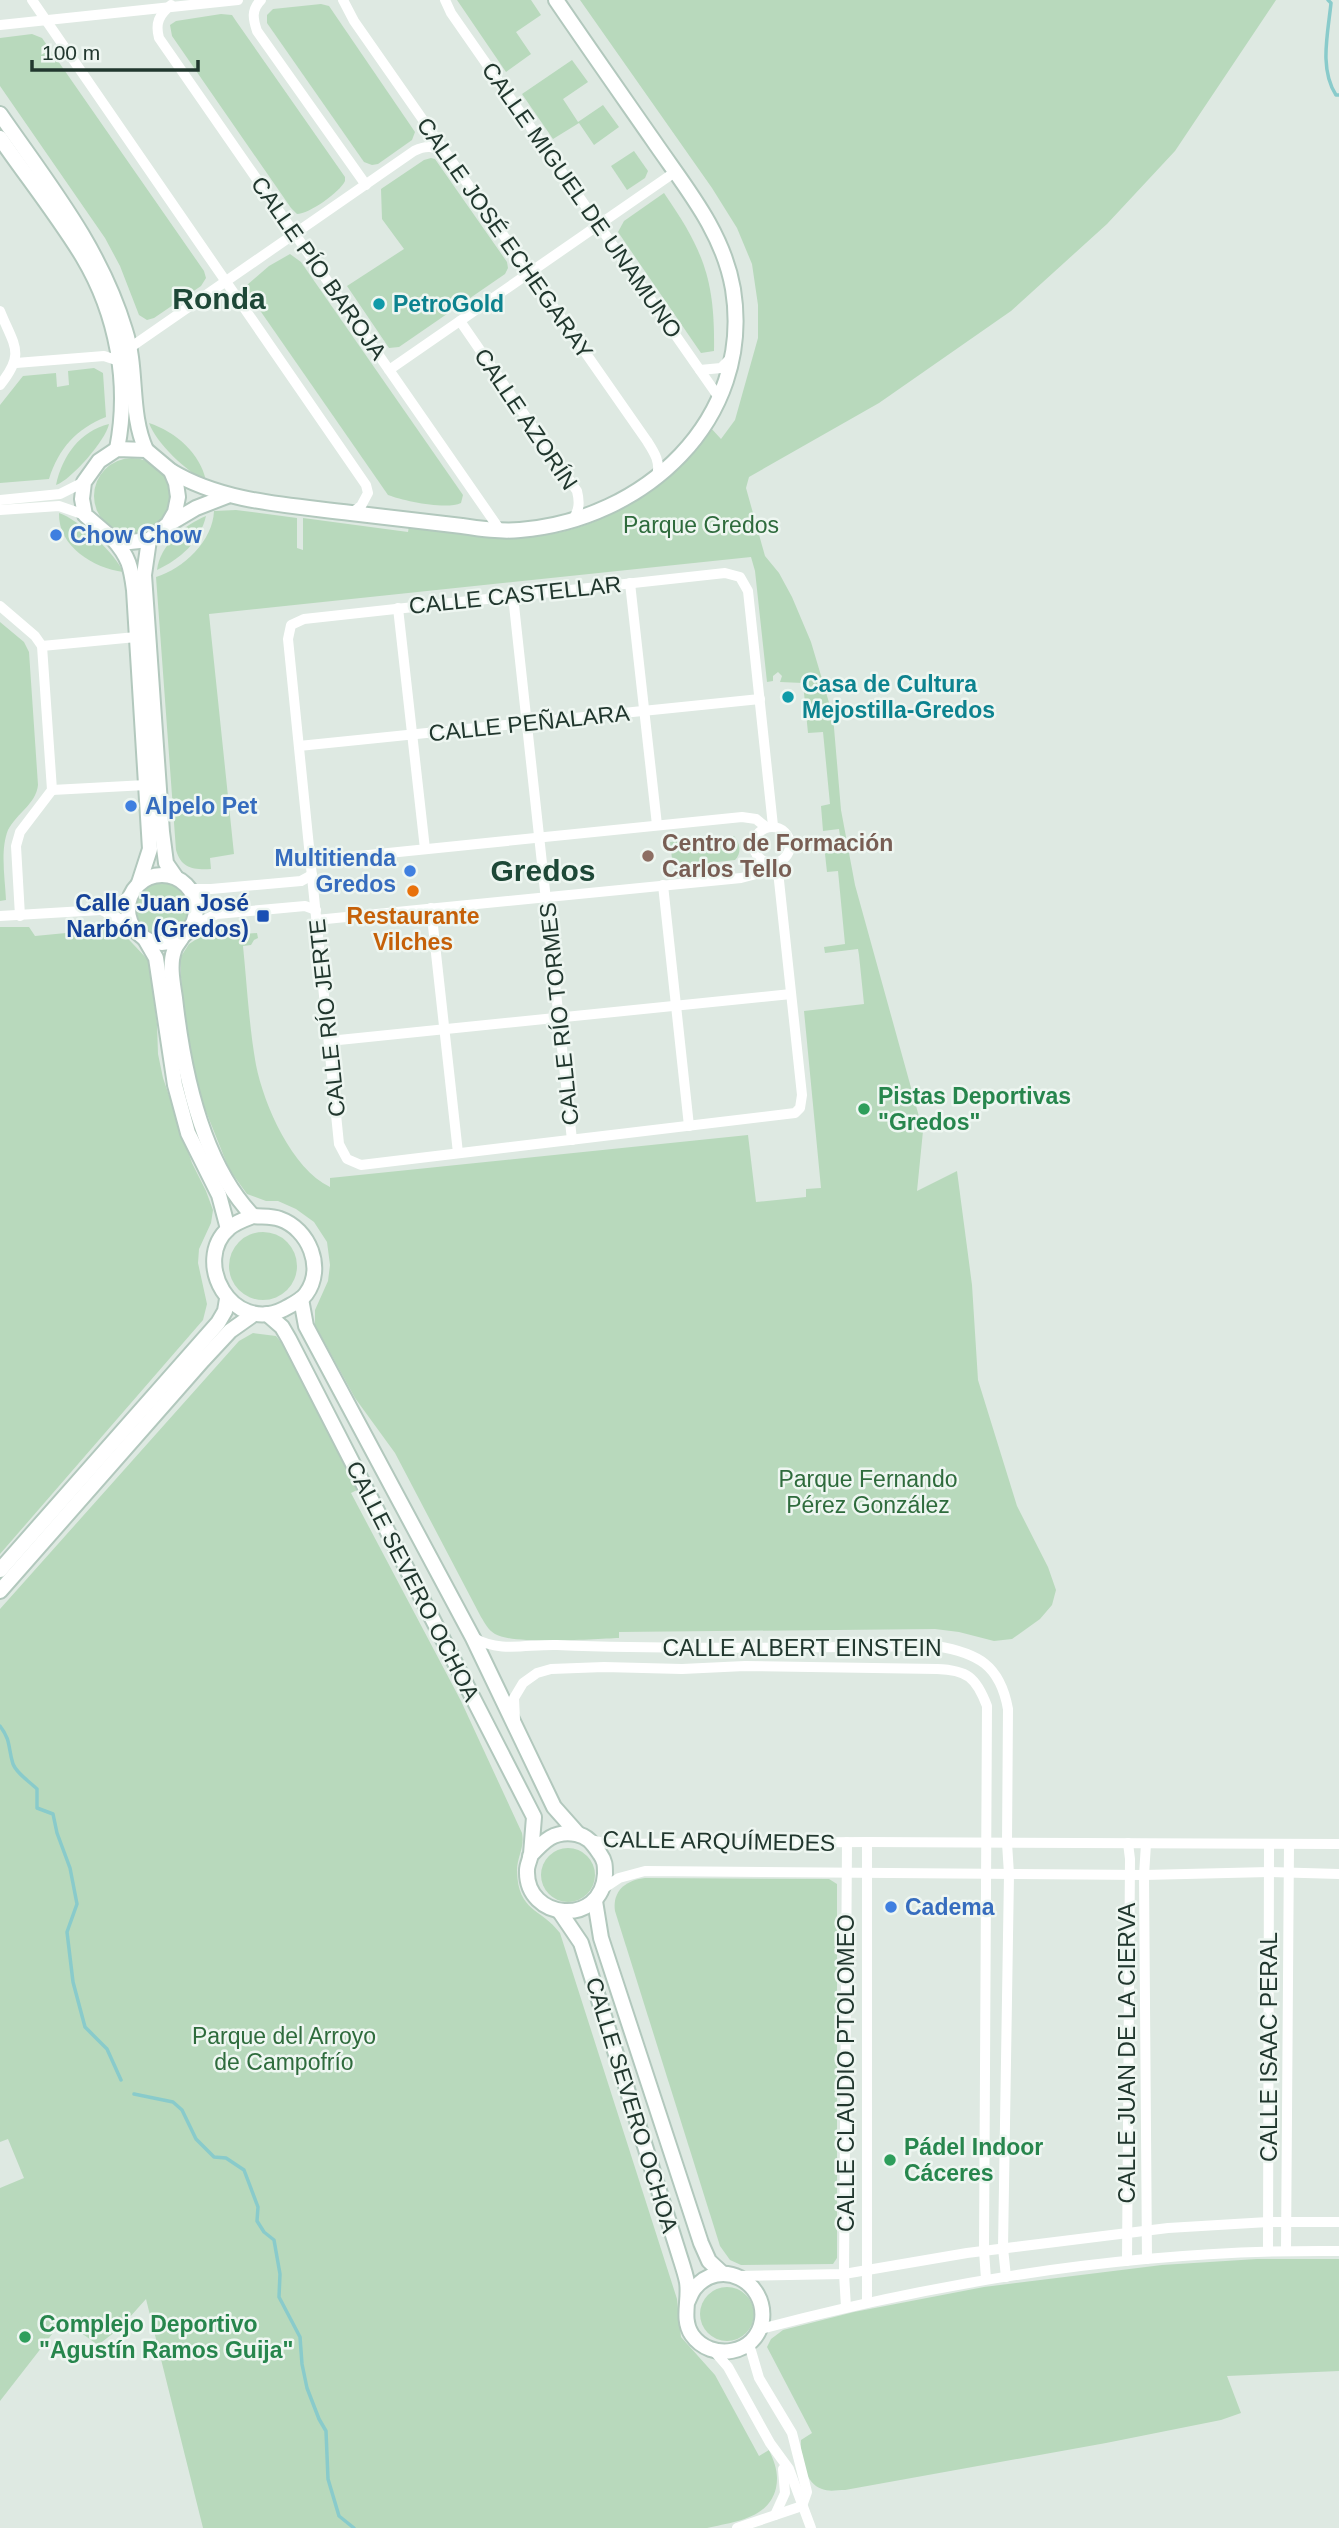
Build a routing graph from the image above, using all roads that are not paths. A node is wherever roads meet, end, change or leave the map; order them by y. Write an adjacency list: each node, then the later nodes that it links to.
1 (33, 0): 8 (street)
2 (237, 0): 7 (street)
3 (261, 0): 14 (street)
4 (343, 0): 12 (street, CALLE JOSÉ ECHEGARAY)
5 (445, 0): 15 (street, CALLE MIGUEL DE UNAMUNO)
6 (556, 0): 13 (main road)
7 (171, 5): 8 (street); 16 (street, CALLE PÍO BAROJA)
8 (46, 21): 9 (street); 18 (street)
9 (0, 25)
10 (0, 114): 21 (main road)
11 (0, 138): 23 (main road)
12 (445, 152): 14 (street); 17 (street, CALLE JOSÉ ECHEGARAY)
13 (675, 172): 15 (street); 22 (main road)
14 (366, 185): 16 (street)
15 (599, 225): 17 (street); 26 (street, CALLE MIGUEL DE UNAMUNO)
16 (295, 234): 18 (street); 25 (street, CALLE PÍO BAROJA)
17 (529, 273): 20 (street); 32 (street, CALLE JOSÉ ECHEGARAY)
18 (226, 281): 21 (street); 37 (street)
19 (0, 311): 24 (street)
20 (460, 321): 25 (street); 39 (street, CALLE AZORÍN)
21 (131, 347): 30 (main road)
22 (731, 359): 26 (street); 28 (main road)
23 (119, 361): 24 (street); 29 (main road)
24 (16, 363): 27 (street)
25 (389, 370): 41 (street, CALLE PÍO BAROJA)
26 (700, 370): 28 (street, CALLE MIGUEL DE UNAMUNO)
27 (0, 384)
28 (720, 399): 32 (main road)
29 (117, 449): 30 (main road); 33 (main road)
30 (146, 450): 31 (main road)
31 (171, 471): 34 (main road); 40 (main road)
32 (656, 479): 39 (main road)
33 (84, 482): 35 (street); 38 (main road)
34 (227, 496): 37 (main road); 40 (main road)
35 (0, 500)
36 (0, 510): 38 (street)
37 (352, 513): 41 (main road)
38 (85, 515): 42 (main road)
39 (573, 520): 41 (main road)
40 (168, 524): 43 (main road)
41 (500, 530)
42 (113, 539): 43 (main road); 49 (main road)
43 (149, 540): 65 (main road)
44 (630, 583): 45 (street, CALLE CASTELLAR); 51 (street, CALLE CASTELLAR); 52 (street)
45 (513, 596): 47 (street, CALLE CASTELLAR); 53 (street, CALLE RÍO TORMES)
46 (0, 606): 50 (street)
47 (398, 608): 48 (street, CALLE CASTELLAR); 54 (street)
48 (291, 625): 55 (street, CALLE RÍO JERTE)
49 (135, 637): 50 (street); 56 (main road)
50 (42, 646): 57 (street)
51 (760, 699): 52 (street, CALLE PEÑALARA); 59 (street)
52 (644, 711): 53 (street, CALLE PEÑALARA); 58 (street)
53 (527, 723): 54 (street, CALLE PEÑALARA); 60 (street, CALLE RÍO TORMES)
54 (412, 735): 55 (street, CALLE PEÑALARA); 61 (street)
55 (299, 746): 62 (street, CALLE RÍO JERTE)
56 (146, 785): 57 (street); 67 (main road)
57 (52, 790): 74 (street)
58 (657, 825): 59 (street); 60 (street)
59 (769, 827): 63 (street); 63 (street)
60 (540, 837): 61 (street); 69 (street, CALLE RÍO TORMES)
61 (425, 849): 62 (street)
62 (310, 861): 64 (street, CALLE RÍO JERTE)
63 (774, 862): 66 (street); 79 (street)
64 (312, 875): 68 (street); 72 (street, CALLE RÍO JERTE)
65 (175, 876): 67 (main road); 68 (main road)
66 (663, 885): 69 (street); 80 (street)
67 (135, 889): 71 (street); 75 (main road)
68 (191, 889): 76 (main road)
69 (546, 897): 70 (street); 81 (street, CALLE RÍO TORMES)
70 (431, 908): 72 (street); 82 (street)
71 (101, 910): 74 (street); 75 (street)
72 (316, 915): 76 (street); 83 (street, CALLE RÍO JERTE)
73 (0, 916): 74 (street)
74 (20, 916)
75 (131, 924): 78 (main road)
76 (193, 925): 77 (main road)
77 (182, 937): 78 (main road); 87 (main road)
78 (145, 939): 88 (main road)
79 (791, 994): 80 (street); 84 (street)
80 (676, 1006): 81 (street); 84 (street)
81 (559, 1017): 82 (street); 85 (street, CALLE RÍO TORMES)
82 (444, 1029): 83 (street); 86 (street)
83 (329, 1041): 86 (street, CALLE RÍO JERTE)
84 (689, 1126): 85 (street)
85 (572, 1140): 86 (street)
86 (458, 1153)
87 (253, 1216): 88 (main road); 90 (main road)
88 (228, 1229): 89 (main road)
89 (227, 1299): 91 (main road); 92 (main road)
90 (301, 1299): 91 (main road); 94 (main road, CALLE SEVERO OCHOA)
91 (261, 1314): 93 (main road); 106 (main road, CALLE SEVERO OCHOA)
92 (0, 1570)
93 (0, 1591)
94 (473, 1638): 95 (main road, CALLE SEVERO OCHOA); 100 (street, CALLE ALBERT EINSTEIN)
95 (515, 1724): 96 (main road, CALLE SEVERO OCHOA); 99 (street, CALLE ALBERT EINSTEIN)
96 (584, 1837): 97 (street, CALLE ARQUÍMEDES); 106 (main road); 116 (main road)
97 (847, 1842): 98 (street, CALLE ARQUÍMEDES); 107 (street, CALLE ARQUÍMEDES)
98 (867, 1842): 99 (street, CALLE ARQUÍMEDES); 108 (street, CALLE ARQUÍMEDES)
99 (987, 1843): 100 (street, CALLE ARQUÍMEDES); 110 (street)
100 (1007, 1843): 101 (street, CALLE ARQUÍMEDES); 112 (street)
101 (1128, 1843): 102 (street, CALLE ARQUÍMEDES); 113 (street)
102 (1146, 1844): 105 (street, CALLE ARQUÍMEDES); 115 (street)
103 (1289, 1844): 104 (street, CALLE ARQUÍMEDES); 105 (street, CALLE ARQUÍMEDES); 111 (street)
104 (1339, 1844)
105 (1269, 1845): 109 (street)
106 (530, 1856): 118 (main road)
107 (847, 1872): 108 (street, CALLE ARQUÍMEDES); 116 (street, CALLE ARQUÍMEDES); 132 (street, CALLE CLAUDIO PTOLOMEO)
108 (867, 1872): 110 (street, CALLE ARQUÍMEDES); 131 (street, CALLE CLAUDIO PTOLOMEO)
109 (1269, 1872): 111 (street, CALLE ARQUÍMEDES); 115 (street, CALLE ARQUÍMEDES); 119 (street, CALLE ISAAC PERAL)
110 (988, 1873): 112 (street, CALLE ARQUÍMEDES); 126 (street)
111 (1289, 1873): 114 (street, CALLE ARQUÍMEDES); 120 (street, CALLE ISAAC PERAL)
112 (1009, 1874): 113 (street, CALLE ARQUÍMEDES); 124 (street)
113 (1128, 1874): 115 (street, CALLE ARQUÍMEDES); 123 (street, CALLE JUAN DE LA CIERVA)
114 (1339, 1874)
115 (1144, 1875): 122 (street, CALLE JUAN DE LA CIERVA)
116 (604, 1888): 117 (main road)
117 (595, 1901): 118 (main road); 133 (main road, CALLE SEVERO OCHOA)
118 (560, 1912): 136 (main road, CALLE SEVERO OCHOA)
119 (1268, 2222): 120 (street); 122 (street); 127 (street, CALLE ISAAC PERAL)
120 (1287, 2222): 121 (street); 125 (street, CALLE ISAAC PERAL)
121 (1339, 2222)
122 (1146, 2230): 123 (street); 129 (street, CALLE JUAN DE LA CIERVA)
123 (1126, 2233): 124 (street); 130 (street, CALLE JUAN DE LA CIERVA)
124 (1003, 2248): 126 (street); 134 (street)
125 (1286, 2250): 127 (street); 128 (street)
126 (984, 2251): 131 (street); 135 (street)
127 (1268, 2251): 129 (street)
128 (1339, 2251)
129 (1147, 2259): 130 (street)
130 (1127, 2261): 134 (street)
131 (868, 2270): 132 (street); 137 (street, CALLE CLAUDIO PTOLOMEO)
132 (844, 2274): 133 (street); 138 (street, CALLE CLAUDIO PTOLOMEO)
133 (730, 2275): 136 (main road); 139 (main road)
134 (1006, 2277): 135 (street)
135 (986, 2279): 137 (street)
136 (687, 2303): 141 (main road)
137 (867, 2303): 138 (street)
138 (846, 2307): 139 (street)
139 (761, 2329): 140 (main road)
140 (749, 2344): 141 (main road); 142 (street)
141 (715, 2352): 143 (street)
142 (796, 2446): 143 (street); 144 (street)
143 (779, 2455): 144 (street); 145 (street)
144 (802, 2506): 145 (street); 147 (street)
145 (775, 2515): 146 (street)
146 (737, 2528)
147 (811, 2528)

